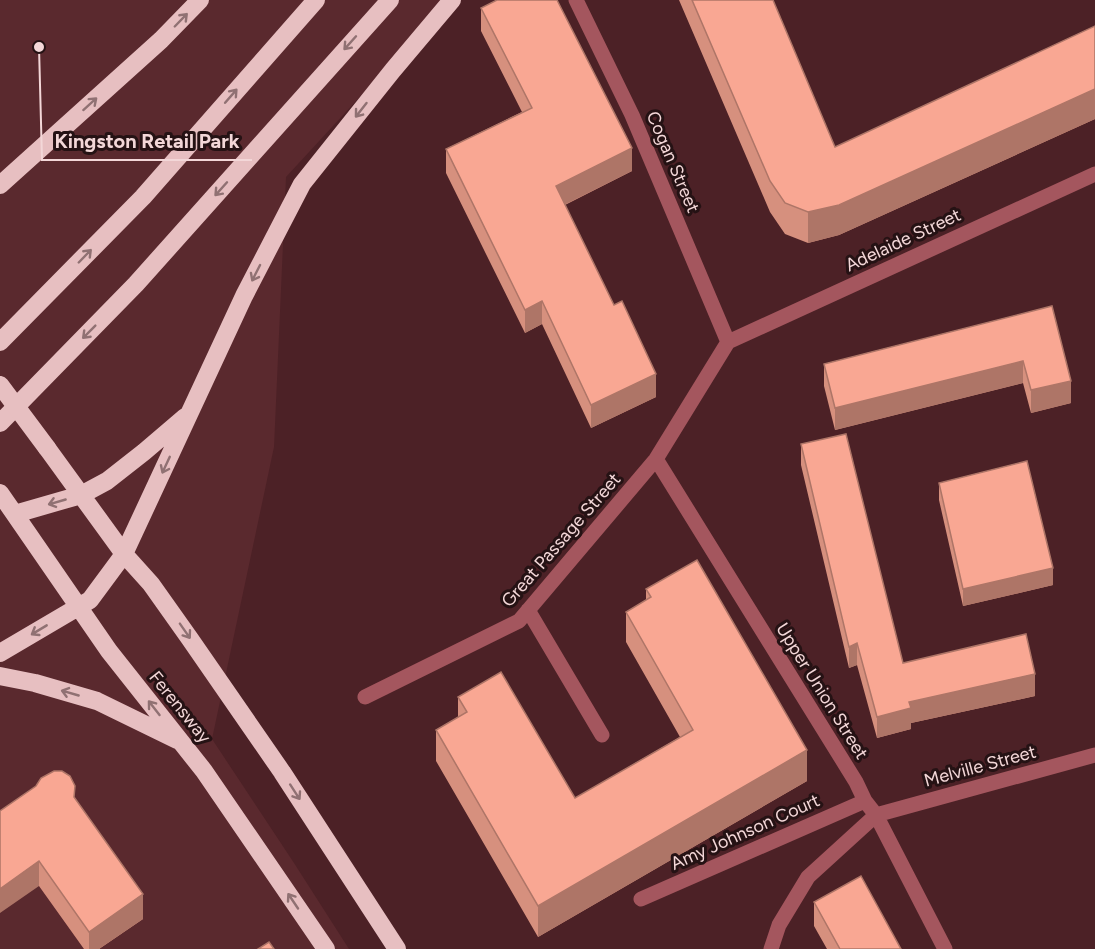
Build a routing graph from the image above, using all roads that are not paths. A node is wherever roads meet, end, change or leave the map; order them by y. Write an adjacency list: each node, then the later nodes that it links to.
1 (200, 0): 7 (highway, one-way to 1)
2 (316, 0): 8 (highway, one-way to 2)
3 (390, 0): 12 (highway, one-way to 12)
4 (452, 0): 11 (highway, one-way to 11)
5 (576, 0): 9 (street, Cogan Street)
6 (1095, 174): 9 (street, Adelaide Street)
7 (4, 178)
8 (0, 342)
9 (728, 342): 13 (street, Great Passage Street)
10 (0, 385): 15 (highway, bridge)
11 (191, 412): 15 (highway); 17 (highway, one-way to 17)
12 (0, 423)
13 (656, 459): 19 (street, Great Passage Street); 26 (street, Upper Union Street)
14 (0, 493): 16 (highway, Ferensway)
15 (81, 495): 16 (highway, one-way to 16); 17 (highway)
16 (15, 514): 18 (highway, Ferensway)
17 (124, 554): 18 (highway); 30 (highway, one-way to 30)
18 (78, 607): 20 (highway, one-way to 20); 24 (highway, Ferensway, one-way to 18)
19 (528, 610): 22 (street, Great Passage Street); 23 (street)
20 (0, 653)
21 (0, 676): 24 (highway, one-way to 21)
22 (365, 697)
23 (602, 735)
24 (181, 742): 29 (highway, Ferensway, one-way to 24)
25 (1095, 755): 27 (street, Melville Street)
26 (865, 801): 27 (street, Upper Union Street); 28 (street, Amy Johnson Court)
27 (876, 815): 31 (street); 32 (street, Upper Union Street)
28 (641, 899)
29 (326, 949)
30 (397, 949)
31 (771, 949)
32 (945, 949)

